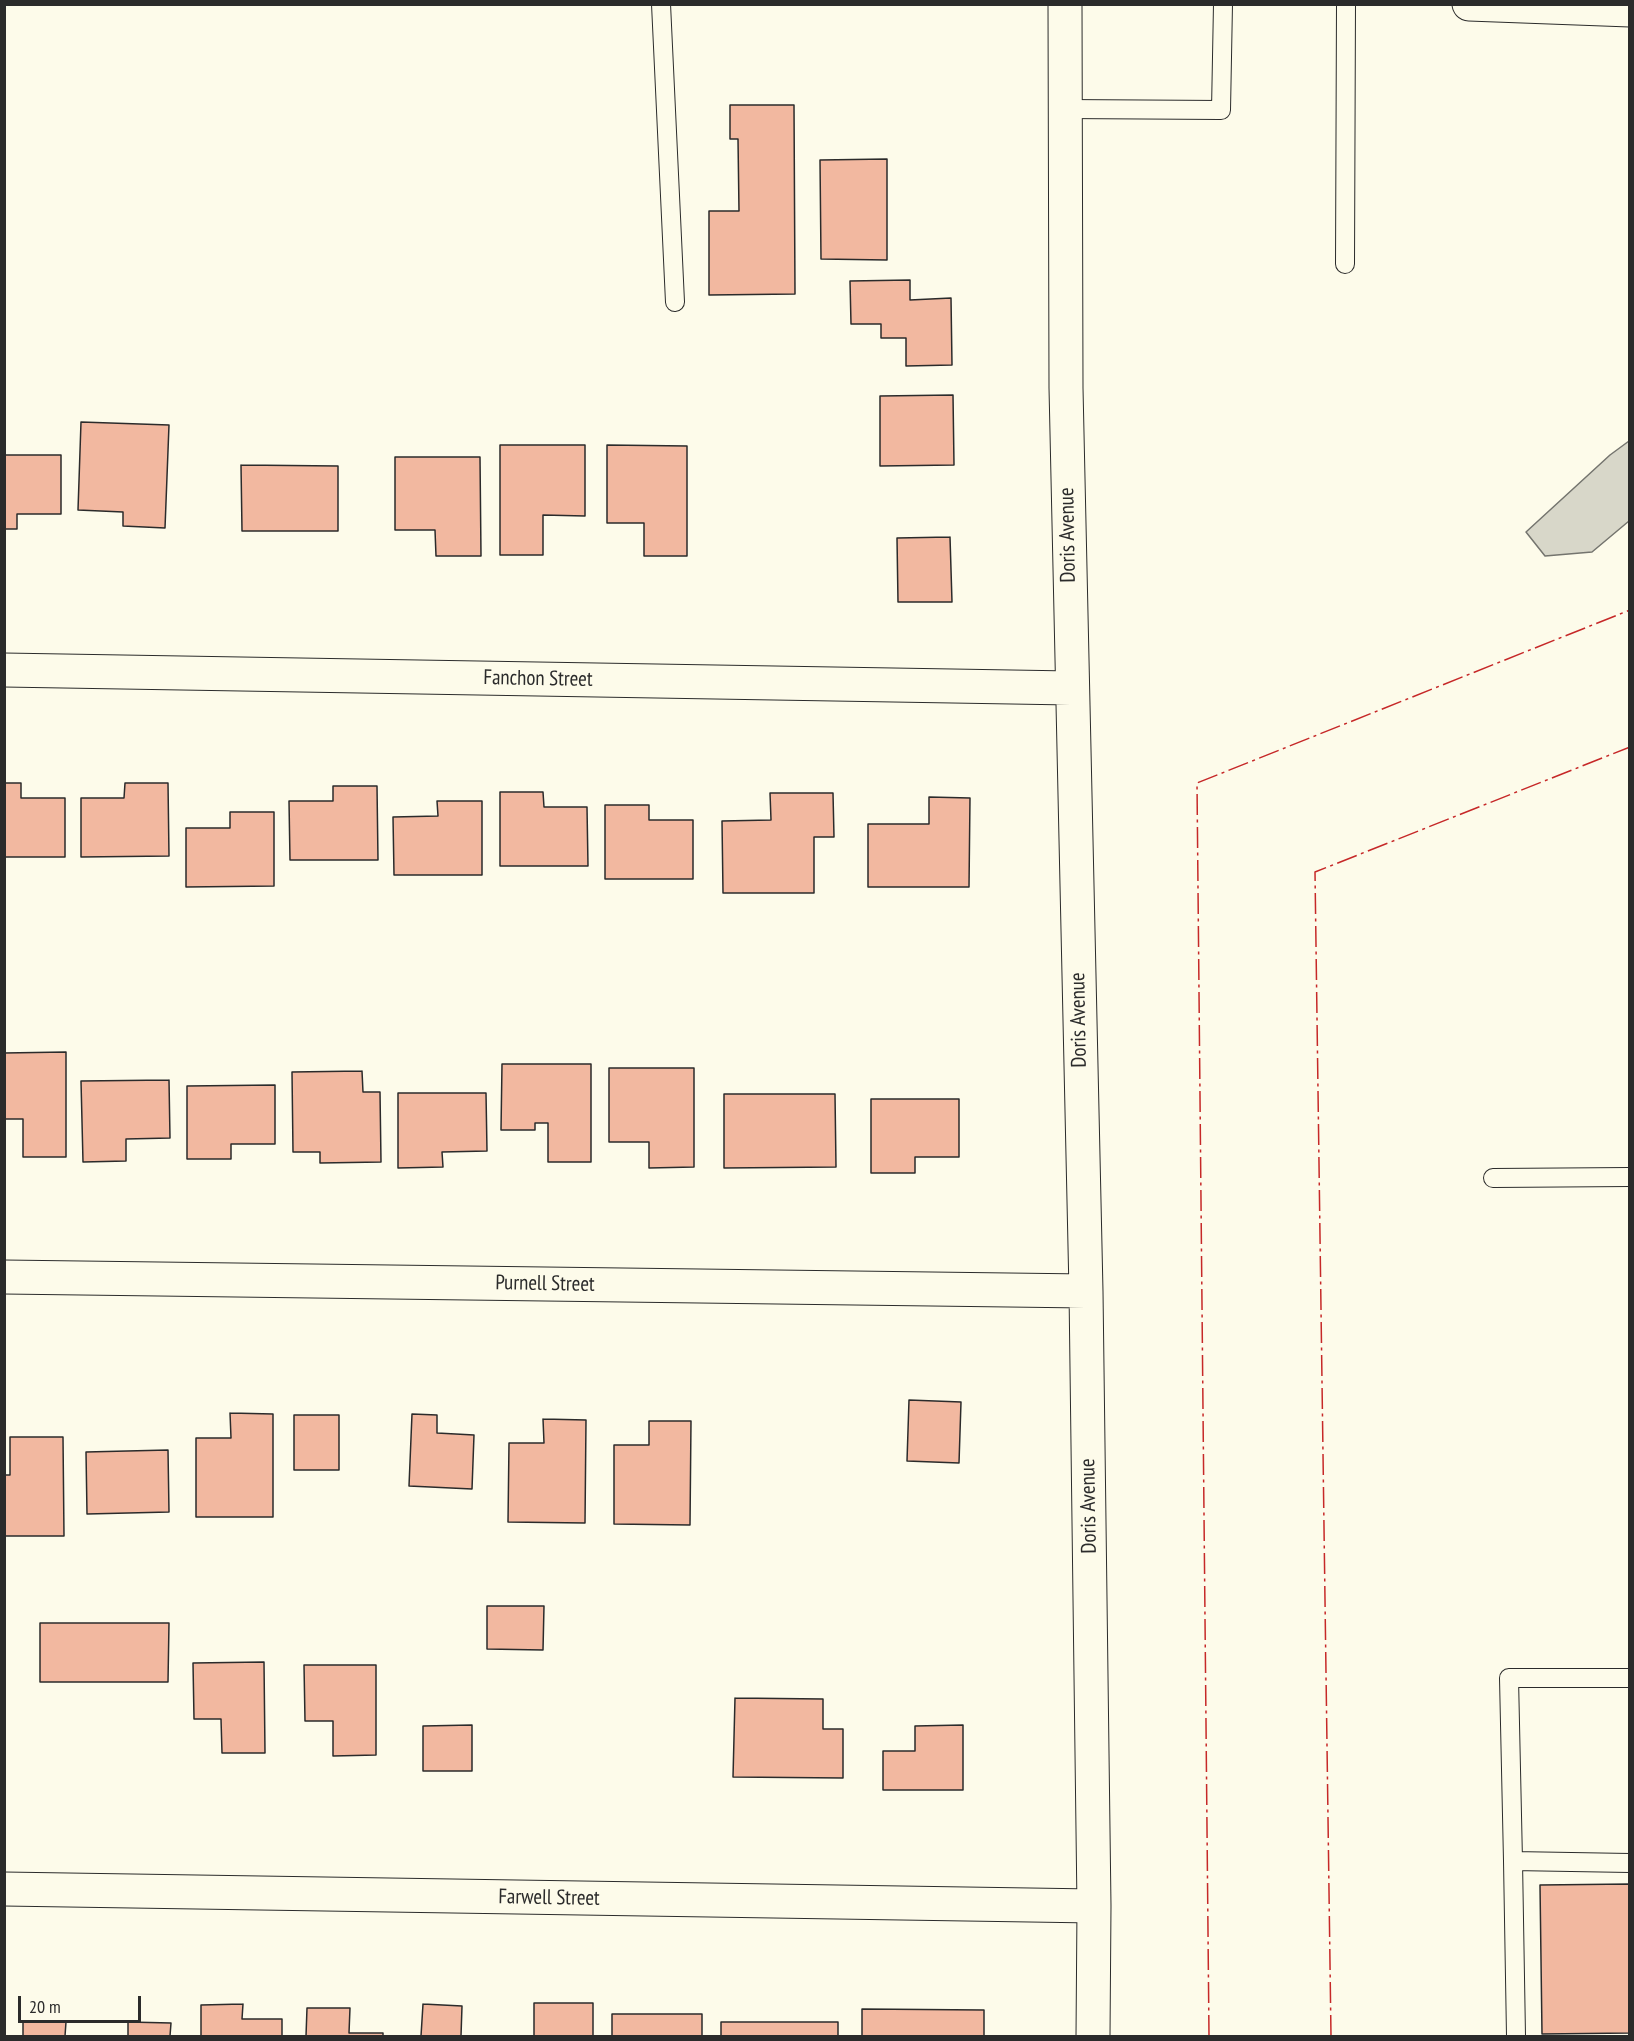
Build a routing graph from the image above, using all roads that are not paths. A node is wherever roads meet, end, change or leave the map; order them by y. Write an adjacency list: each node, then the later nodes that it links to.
1 (661, 4): 9 (lane)
2 (1065, 4): 7 (street, Doris Avenue)
3 (1223, 4): 7 (lane)
4 (1346, 4): 8 (lane)
5 (1469, 4): 6 (street)
6 (1629, 10)
7 (1065, 109): 11 (street, Doris Avenue)
8 (1345, 264)
9 (675, 302)
10 (4, 670): 11 (street, Fanchon Street)
11 (1071, 688): 15 (street, Doris Avenue)
12 (1629, 1177): 13 (lane)
13 (1493, 1178)
14 (4, 1277): 15 (street, Purnell Street)
15 (1086, 1291): 20 (street, Doris Avenue)
16 (1629, 1678): 17 (lane)
17 (1513, 1861): 18 (lane); 22 (lane)
18 (1629, 1863)
19 (4, 1889): 20 (street, Farwell Street)
20 (1094, 1906): 21 (street, Doris Avenue)
21 (1093, 2037)
22 (1515, 2037)

